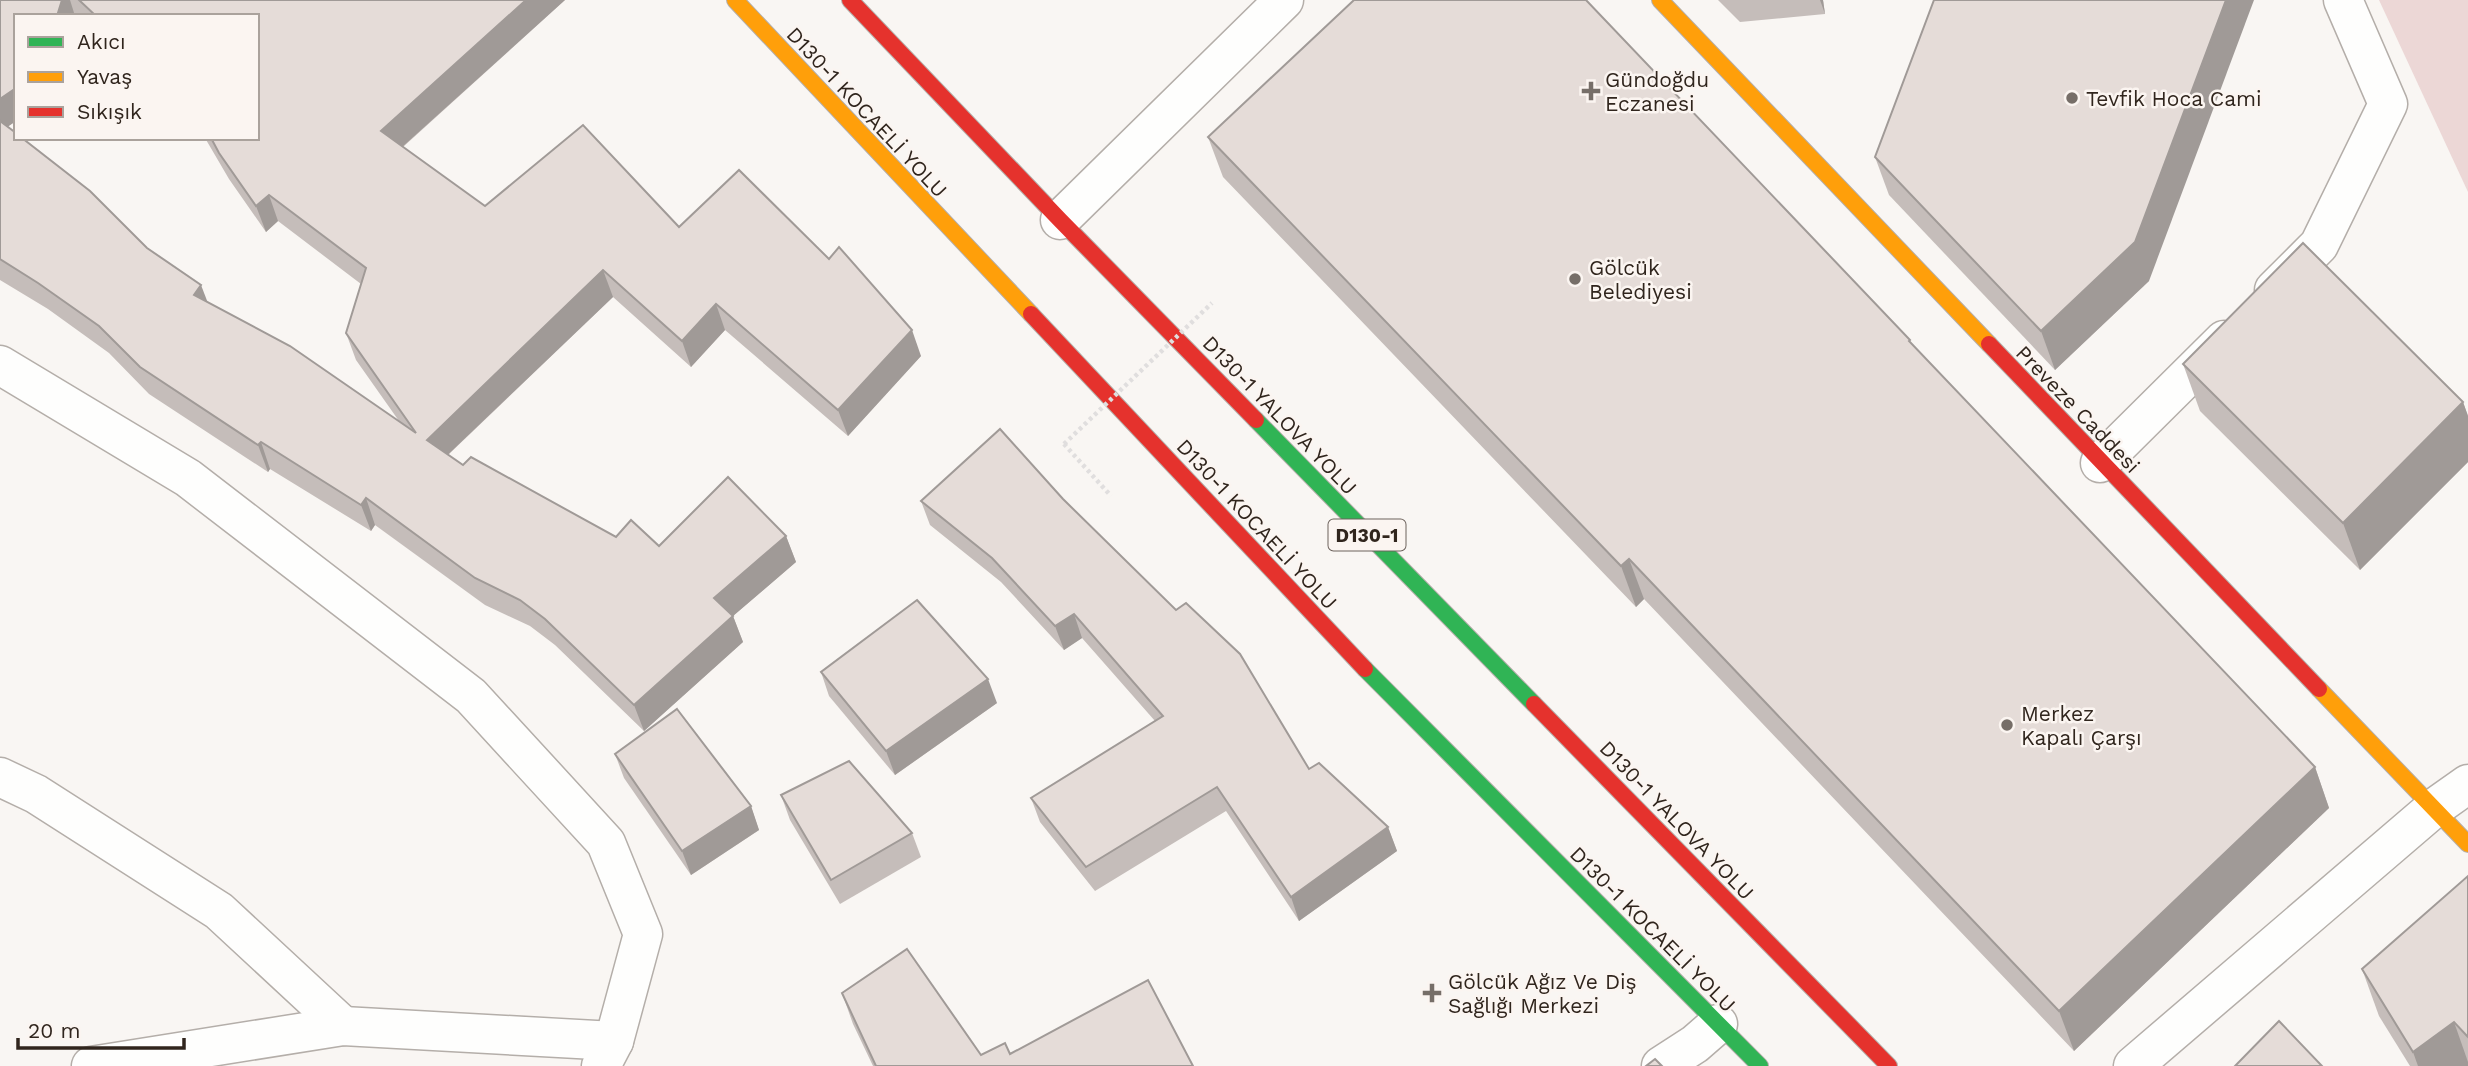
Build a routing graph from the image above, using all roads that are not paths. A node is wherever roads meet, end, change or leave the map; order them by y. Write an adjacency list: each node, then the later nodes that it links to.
1 (735, 0): 13 (main road, D130-1 KOCAELİ YOLU)
2 (850, 0): 6 (main road, D130-1 YALOVA YOLU / D130-1)
3 (1284, 0): 6 (street)
4 (1660, 0): 8 (main road, Preveze Caddesi)
5 (2343, 0): 8 (street)
6 (1060, 220): 19 (main road, D130-1 YALOVA YOLU / D130-1)
7 (0, 365): 15 (street)
8 (2100, 463): 11 (main road, Preveze Caddesi)
9 (0, 778): 14 (street)
10 (2468, 784): 11 (street)
11 (2434, 808): 12 (main road, Preveze Caddesi); 20 (street)
12 (2468, 844)
13 (1718, 1024): 17 (street); 18 (main road, D130-1 KOCAELİ YOLU)
14 (343, 1026): 15 (street); 16 (street)
15 (607, 1053)
16 (91, 1066)
17 (1661, 1066)
18 (1760, 1066)
19 (1889, 1066)
20 (2133, 1066)

